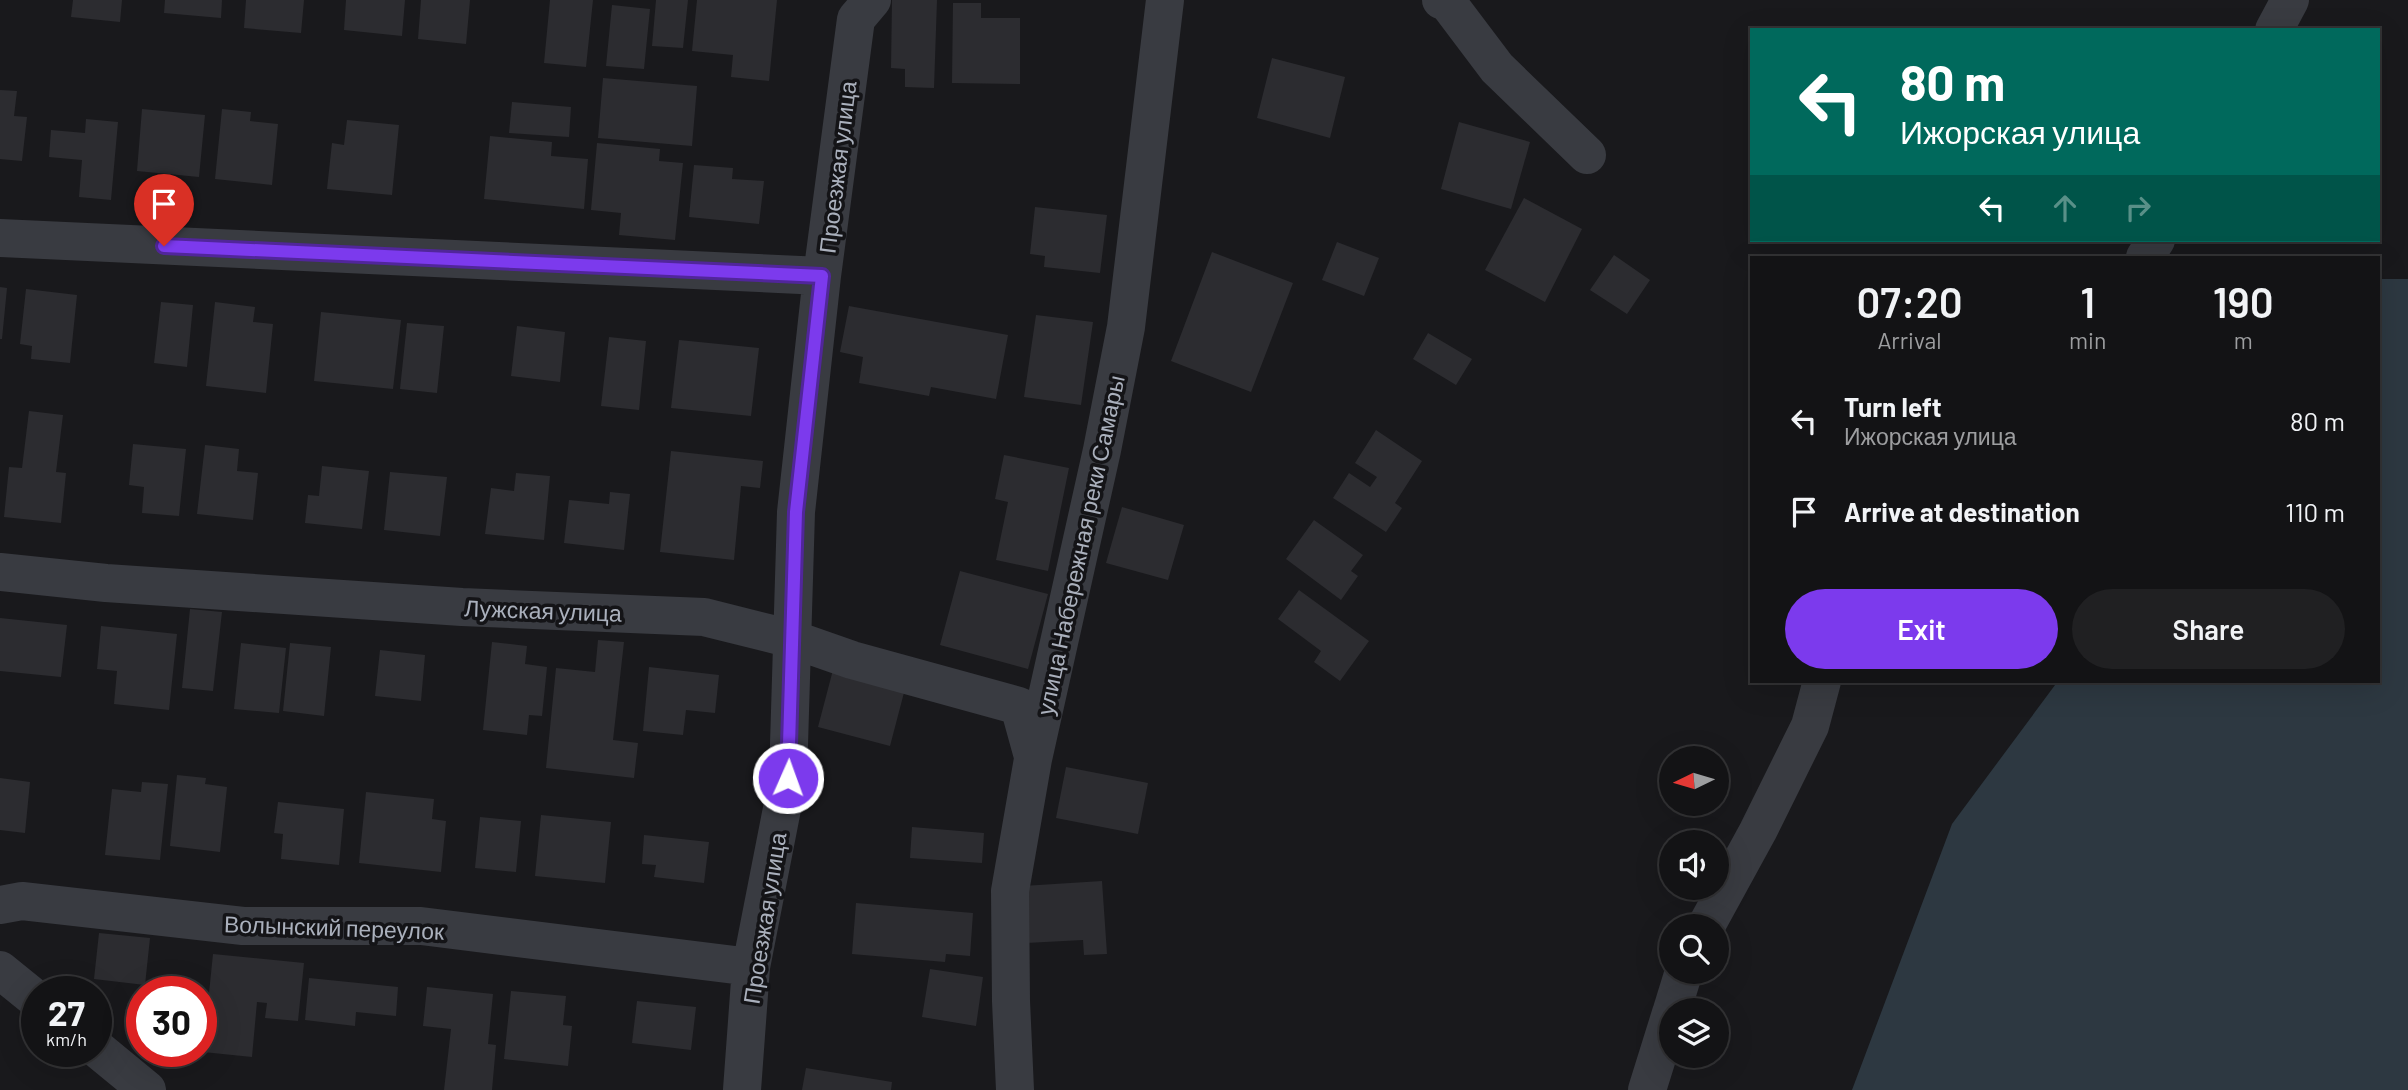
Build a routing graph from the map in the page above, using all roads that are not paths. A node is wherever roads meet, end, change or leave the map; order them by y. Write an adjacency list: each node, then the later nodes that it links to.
1 (872, 0): 8 (street, Проезжая улица)
2 (1166, 0): 12 (street, улица Набережная реки Самары)
3 (1441, 0): 6 (street)
4 (2290, 0): 5 (street)
5 (2275, 28)
6 (1587, 155)
7 (0, 238): 8 (street)
8 (822, 276): 10 (street, Проезжая улица)
9 (0, 572): 10 (street, Лужская улица)
10 (792, 639): 12 (street, Лужская улица); 15 (street, Проезжая улица)
11 (1821, 683): 14 (street)
12 (1033, 759): 22 (street, улица Набережная реки Самары)
13 (0, 905): 15 (street, Волынский переулок)
14 (1713, 914)
15 (751, 967): 21 (street, Проезжая улица)
16 (0, 970): 17 (street)
17 (21, 987)
18 (1659, 1052): 23 (street)
19 (112, 1061): 20 (street)
20 (147, 1090)
21 (742, 1090)
22 (1015, 1090)
23 (1647, 1090)

